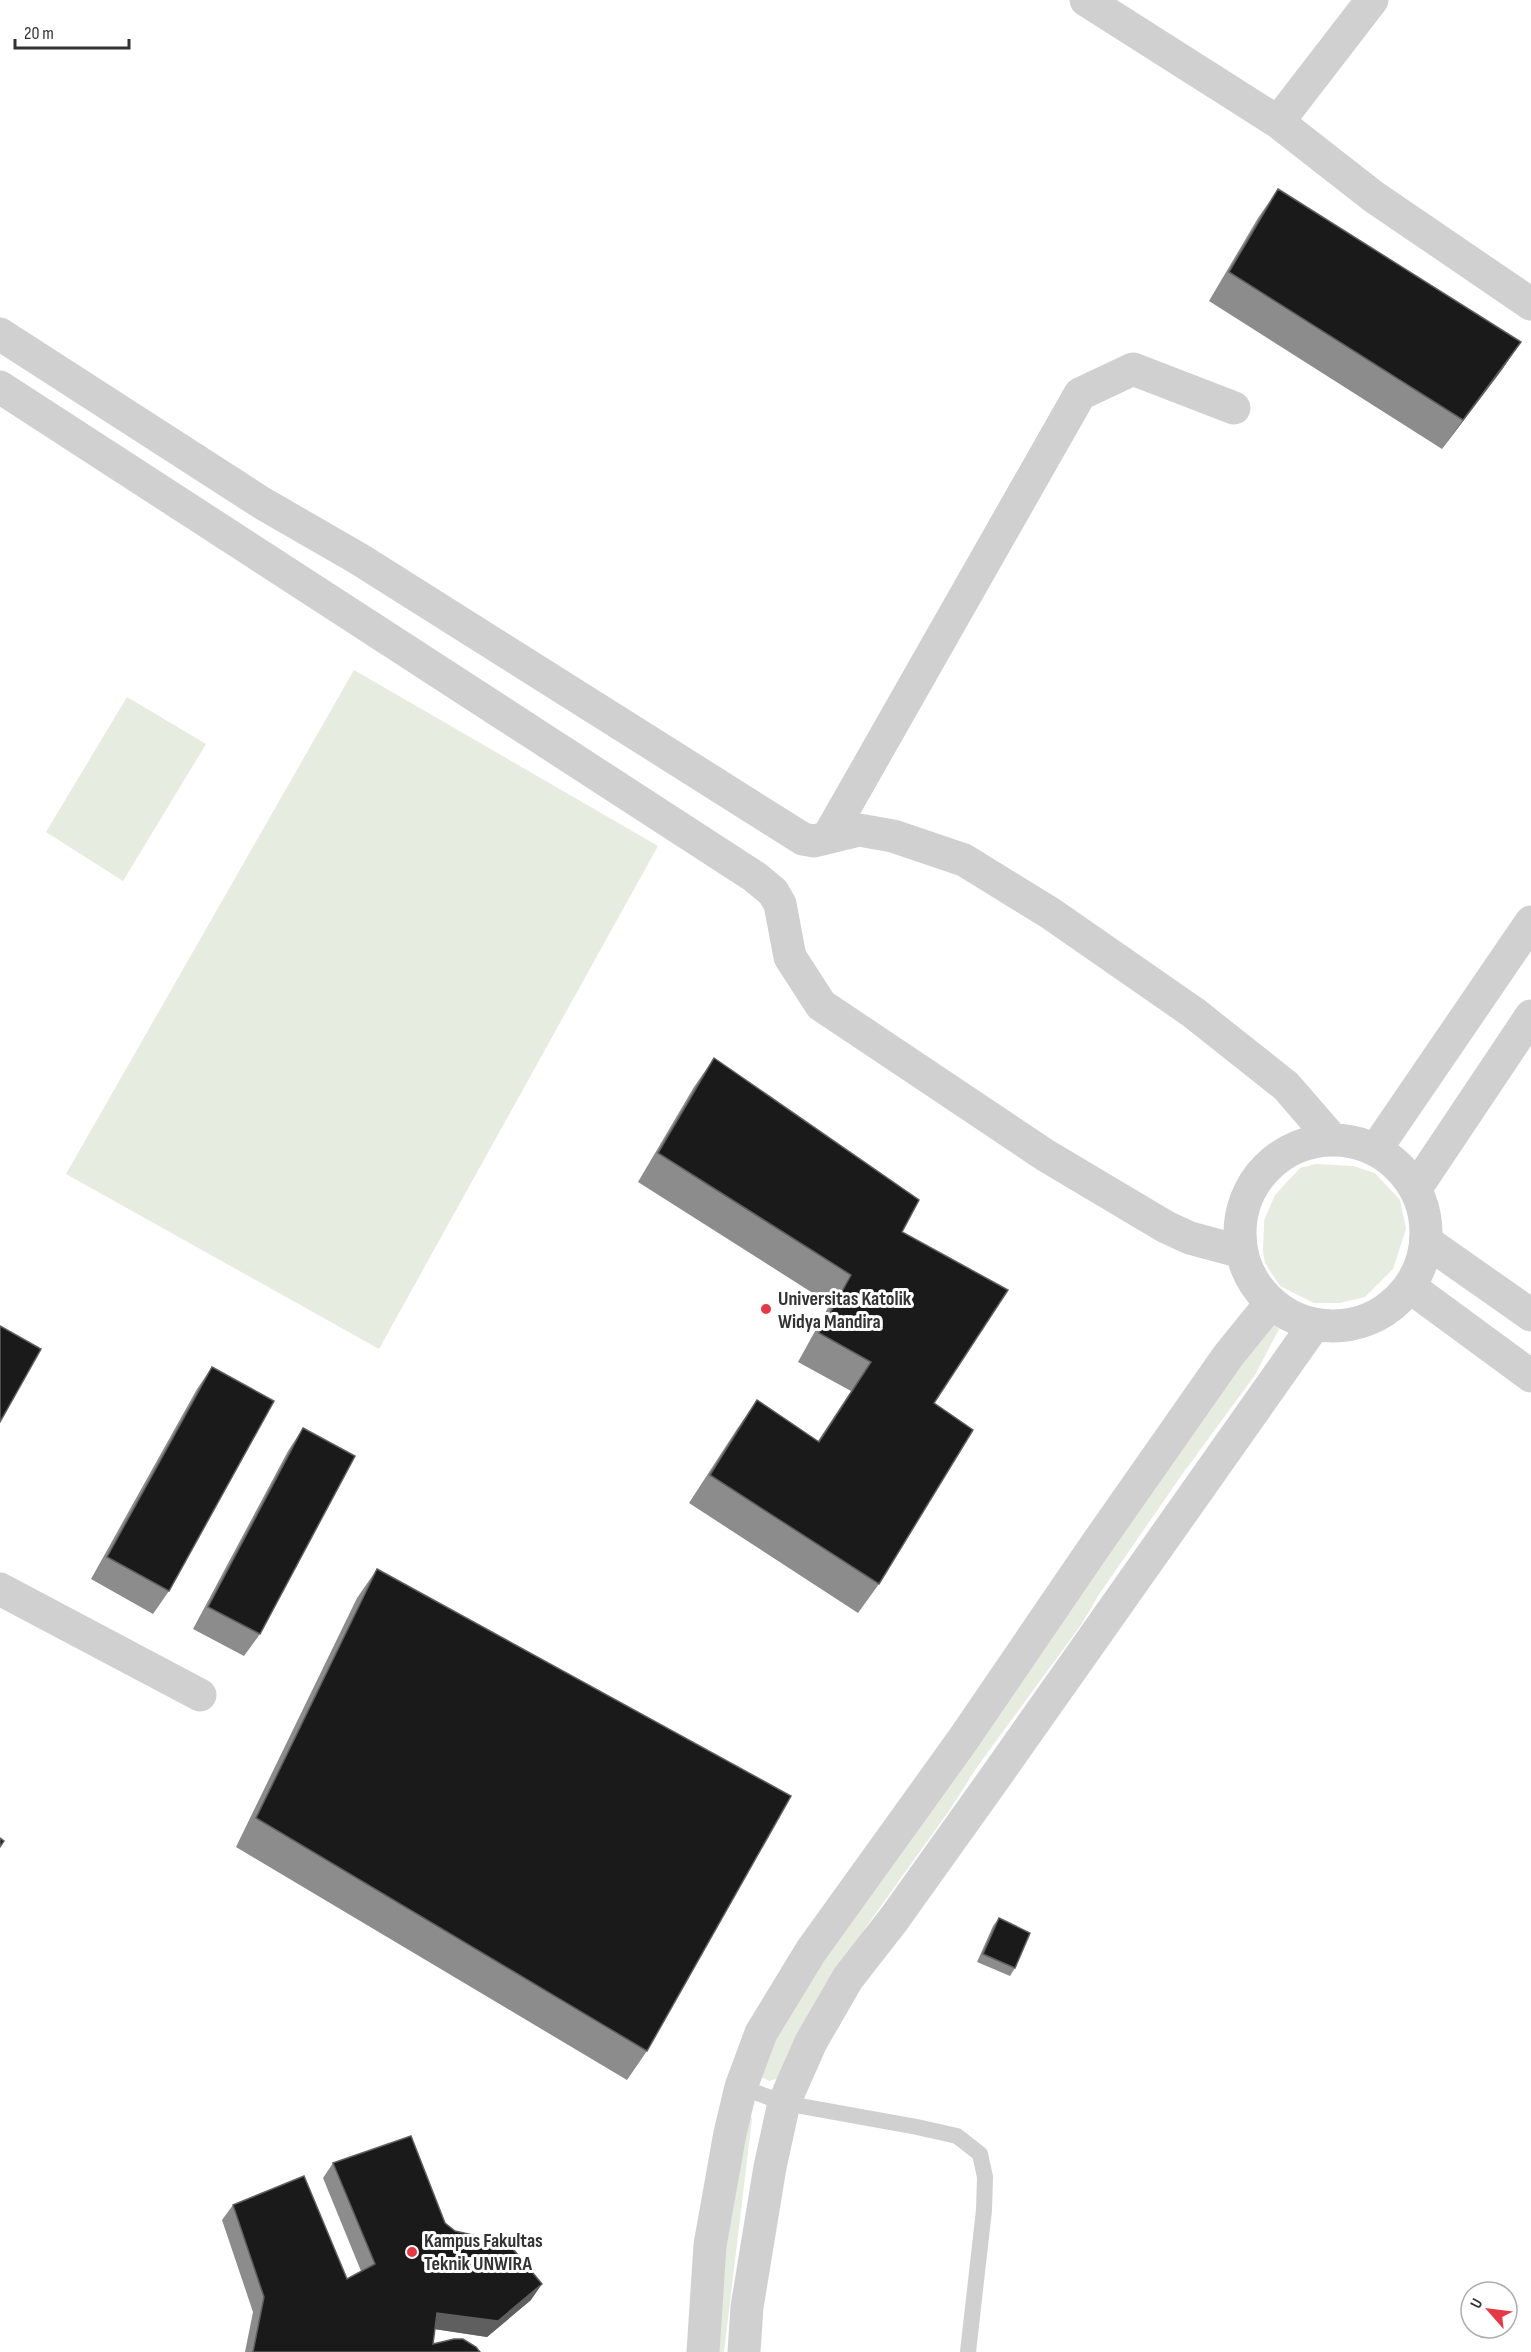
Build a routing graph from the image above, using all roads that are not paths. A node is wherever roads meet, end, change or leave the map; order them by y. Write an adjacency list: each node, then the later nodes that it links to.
1 (1086, 0): 3 (street)
2 (1372, 0): 3 (street)
3 (1278, 122): 4 (street)
4 (1531, 304)
5 (0, 334): 8 (street)
6 (0, 387): 15 (street)
7 (1234, 408): 8 (street)
8 (828, 837): 11 (street)
9 (1531, 922): 12 (street)
10 (1531, 1016): 13 (street)
11 (1332, 1139): 12 (street); 15 (street)
12 (1376, 1149): 13 (street)
13 (1416, 1188): 14 (street)
14 (1427, 1242): 16 (street); 18 (street)
15 (1242, 1252): 17 (street)
16 (1410, 1287): 19 (street); 20 (street)
17 (1270, 1304): 19 (street); 21 (street)
18 (1531, 1315)
19 (1314, 1325): 22 (street)
20 (1531, 1376)
21 (1093, 1549): 22 (street); 25 (street)
22 (1135, 1576): 26 (street)
23 (0, 1589): 24 (street)
24 (200, 1695)
25 (741, 2087): 26 (lane); 27 (street)
26 (784, 2103): 28 (street); 29 (lane)
27 (703, 2352)
28 (744, 2352)
29 (968, 2352)

